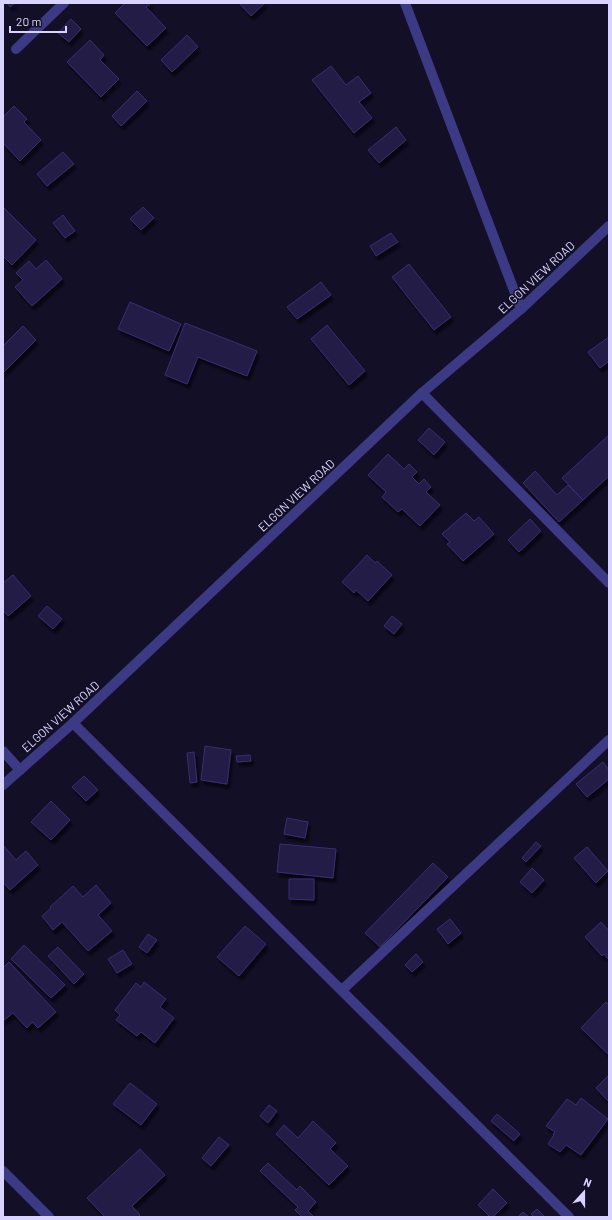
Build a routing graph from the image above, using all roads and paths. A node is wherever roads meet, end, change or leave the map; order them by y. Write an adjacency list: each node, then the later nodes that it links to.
1 (64, 3): 3 (street)
2 (405, 3): 5 (street)
3 (16, 49)
4 (609, 226): 5 (street, ELGON VIEW ROAD)
5 (521, 309): 6 (street, ELGON VIEW ROAD)
6 (422, 393): 7 (street); 8 (street, ELGON VIEW ROAD)
7 (609, 583)
8 (73, 723): 11 (street, ELGON VIEW ROAD); 13 (street)
9 (609, 740): 13 (street)
10 (3, 751): 11 (street)
11 (20, 770): 12 (street, ELGON VIEW ROAD)
12 (3, 785)
13 (342, 990): 16 (street)
14 (3, 1171): 15 (street)
15 (49, 1217)
16 (569, 1217)

